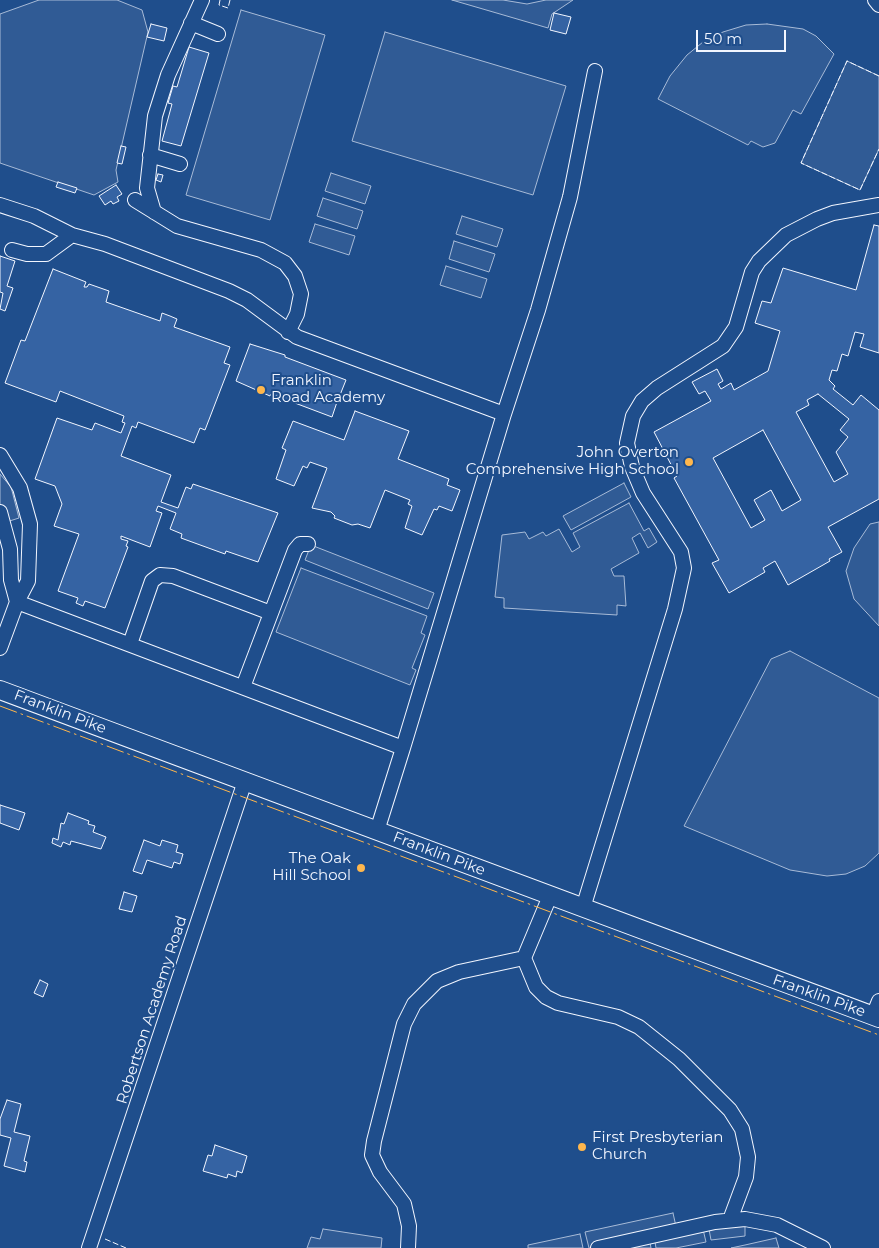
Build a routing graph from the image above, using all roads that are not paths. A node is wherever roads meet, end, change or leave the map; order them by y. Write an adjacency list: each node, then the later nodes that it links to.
1 (202, 0): 4 (street)
2 (875, 0): 3 (street)
3 (879, 5)
4 (191, 23): 5 (street); 7 (street)
5 (218, 34)
6 (595, 71): 16 (street)
7 (150, 156): 8 (street); 12 (street)
8 (180, 164)
9 (135, 200): 12 (street)
10 (0, 205): 13 (street)
11 (879, 205): 30 (street)
12 (154, 212): 15 (street)
13 (72, 235): 14 (street); 15 (street)
14 (12, 250)
15 (288, 332): 16 (street)
16 (504, 414): 26 (street)
17 (0, 455): 20 (street)
18 (0, 512): 20 (street)
19 (308, 544): 21 (street)
20 (17, 602): 22 (street); 23 (street)
21 (271, 613): 22 (street); 24 (street)
22 (130, 644): 24 (street)
23 (0, 648)
24 (243, 687): 26 (street)
25 (0, 690): 27 (main road, Franklin Pike)
26 (403, 748): 28 (street)
27 (245, 782): 28 (main road, Franklin Pike); 35 (street, Robertson Academy Road)
28 (377, 831): 29 (main road, Franklin Pike)
29 (550, 896): 30 (main road, Franklin Pike); 31 (street)
30 (583, 908): 32 (main road, Franklin Pike)
31 (524, 958): 33 (street); 36 (street)
32 (877, 1012)
33 (730, 1220): 34 (street); 37 (street)
34 (800, 1243): 38 (street)
35 (89, 1248)
36 (408, 1248)
37 (598, 1248)
38 (824, 1248)

